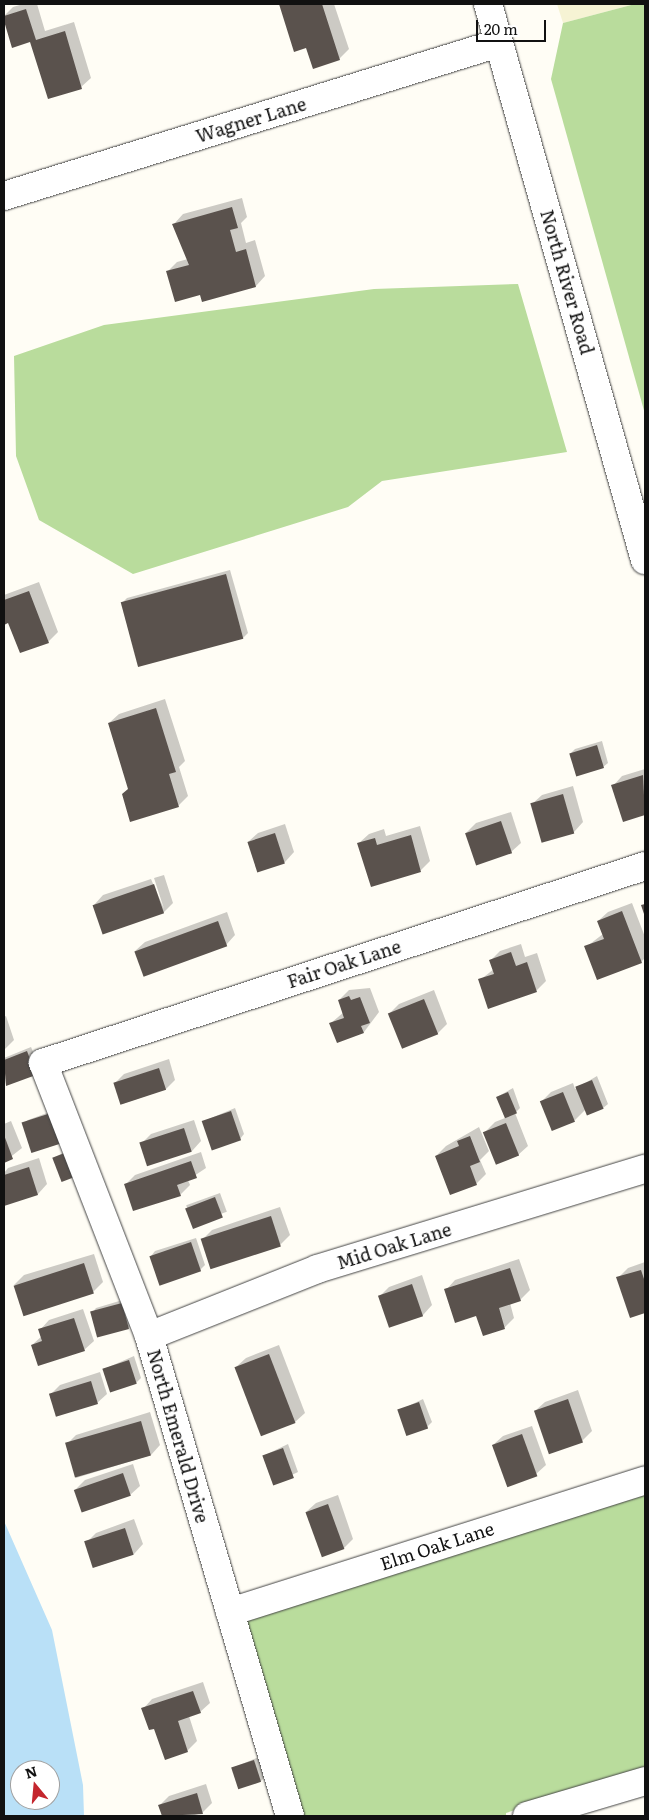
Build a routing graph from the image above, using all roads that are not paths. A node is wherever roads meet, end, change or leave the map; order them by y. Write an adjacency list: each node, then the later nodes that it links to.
1 (488, 4): 2 (street, North River Road)
2 (499, 43): 3 (street, Wagner Lane); 4 (street, North River Road)
3 (4, 196)
4 (645, 560)
5 (645, 866): 6 (street, Fair Oak Lane)
6 (43, 1063): 8 (street, North Emerald Drive)
7 (645, 1169): 8 (street, Mid Oak Lane)
8 (148, 1336): 10 (street, North Emerald Drive)
9 (645, 1480): 10 (street, Elm Oak Lane)
10 (230, 1612): 12 (street, North Emerald Drive)
11 (645, 1781): 13 (street)
12 (290, 1816)
13 (527, 1816)

